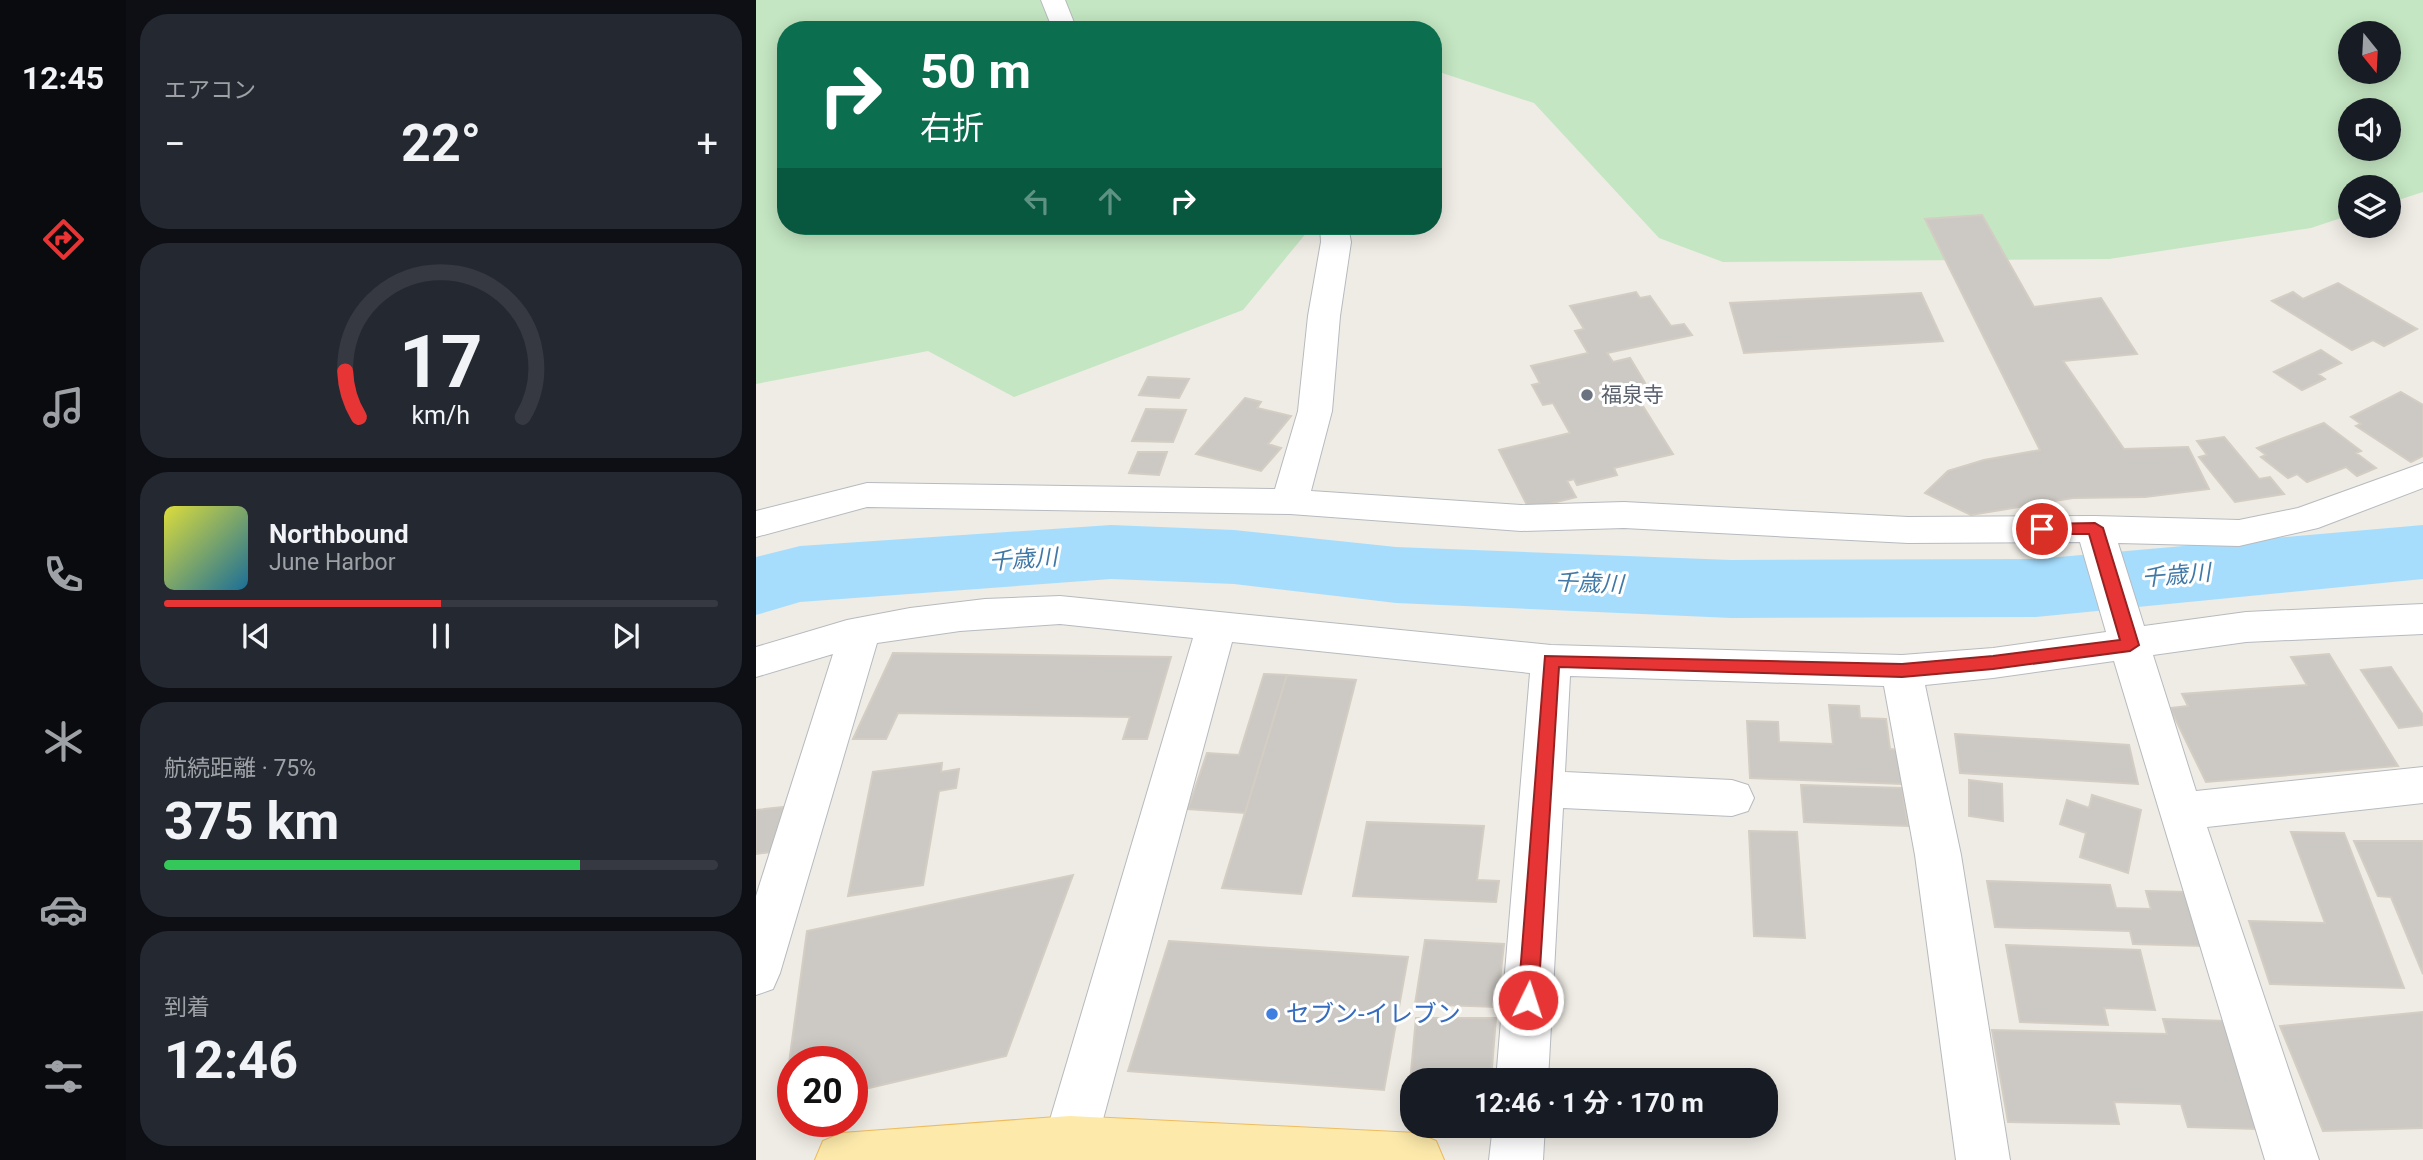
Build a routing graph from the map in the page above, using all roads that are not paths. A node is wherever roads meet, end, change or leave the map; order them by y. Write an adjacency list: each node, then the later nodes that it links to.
1 (1053, 0): 2 (street)
2 (1061, 21)
3 (1335, 235): 5 (street)
4 (2423, 475): 7 (street)
5 (1290, 502): 6 (street); 7 (street)
6 (756, 524)
7 (2095, 528): 11 (street)
8 (2423, 620): 11 (street)
9 (1217, 624): 10 (street); 12 (street); 22 (street)
10 (860, 632): 13 (street); 19 (street)
11 (2128, 636): 14 (street); 18 (street)
12 (1551, 660): 14 (street); 16 (street)
13 (756, 662)
14 (1902, 671): 26 (street)
15 (2423, 785): 18 (street)
16 (1543, 789): 17 (street); 20 (street)
17 (1732, 799)
18 (2180, 811): 27 (street)
19 (756, 973)
20 (1523, 1068)
21 (1518, 1138): 25 (street)
22 (1067, 1151): 23 (main road); 24 (main road)
23 (842, 1160)
24 (1417, 1160)
25 (1516, 1160)
26 (1983, 1160)
27 (2291, 1160)

